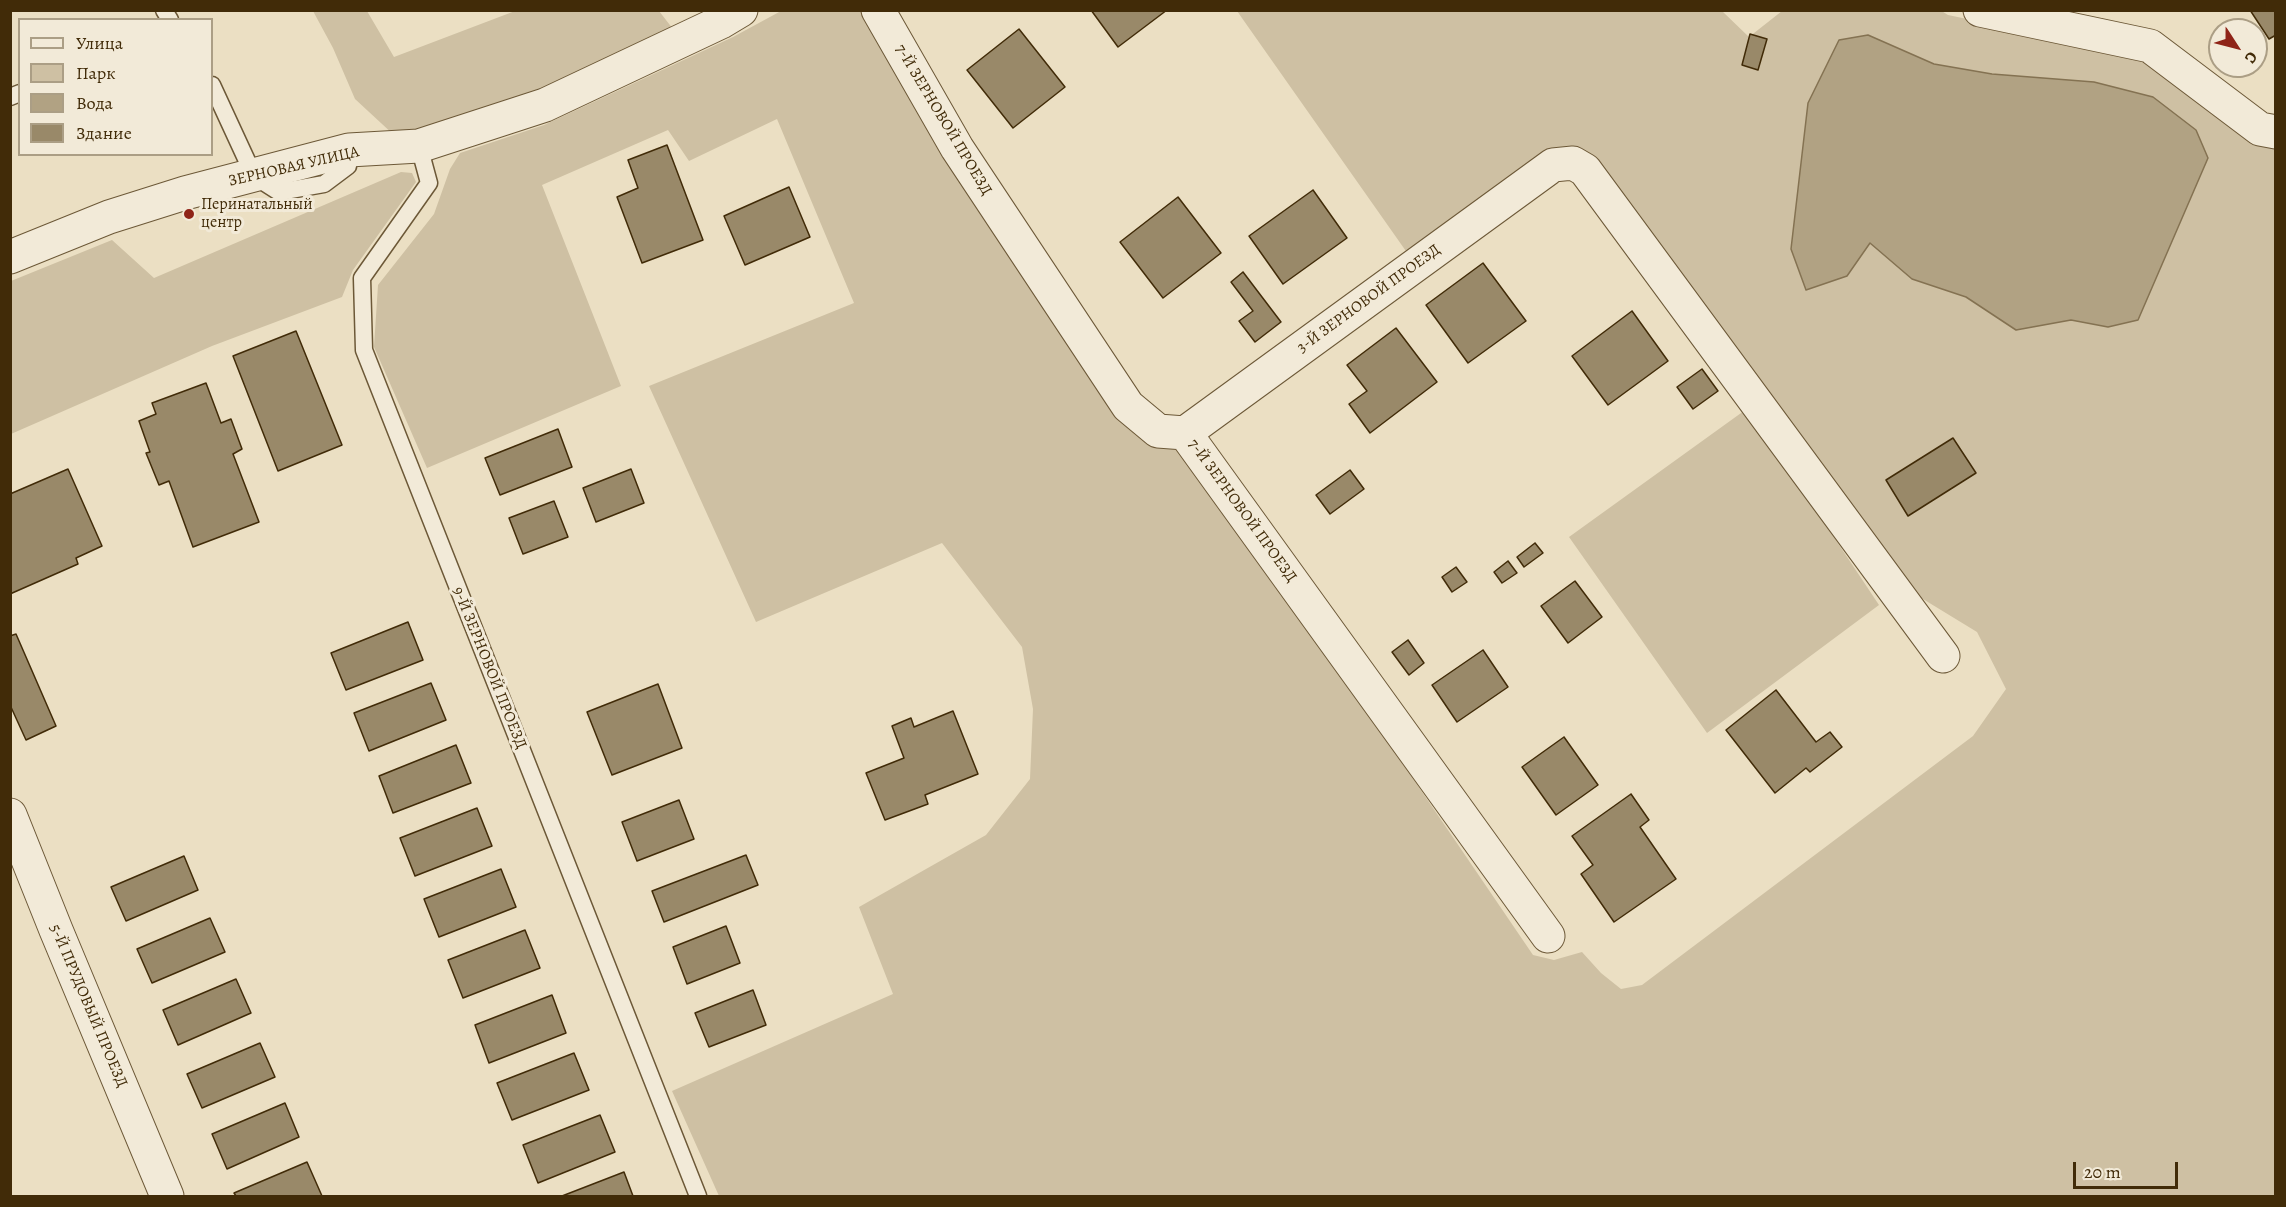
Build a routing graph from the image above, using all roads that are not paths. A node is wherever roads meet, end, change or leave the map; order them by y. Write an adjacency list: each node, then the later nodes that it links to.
1 (741, 10): 6 (street, ЗЕРНОВАЯ УЛИЦА)
2 (878, 10): 9 (street, 7-Й ЗЕРНОВОЙ ПРОЕЗД)
3 (1980, 10): 5 (street)
4 (213, 87): 7 (lane)
5 (2276, 132)
6 (419, 147): 7 (street, ЗЕРНОВАЯ УЛИЦА); 14 (lane, 9-Й ЗЕРНОВОЙ ПРОЕЗД)
7 (254, 176): 8 (street, ЗЕРНОВАЯ УЛИЦА)
8 (10, 256)
9 (1185, 433): 10 (street, 3-Й ЗЕРНОВОЙ ПРОЕЗД); 12 (street, 7-Й ЗЕРНОВОЙ ПРОЕЗД)
10 (1943, 656)
11 (10, 815): 13 (street, 5-Й ПРУДОВЫЙ ПРОЕЗД)
12 (1548, 936)
13 (167, 1197)
14 (698, 1197)

